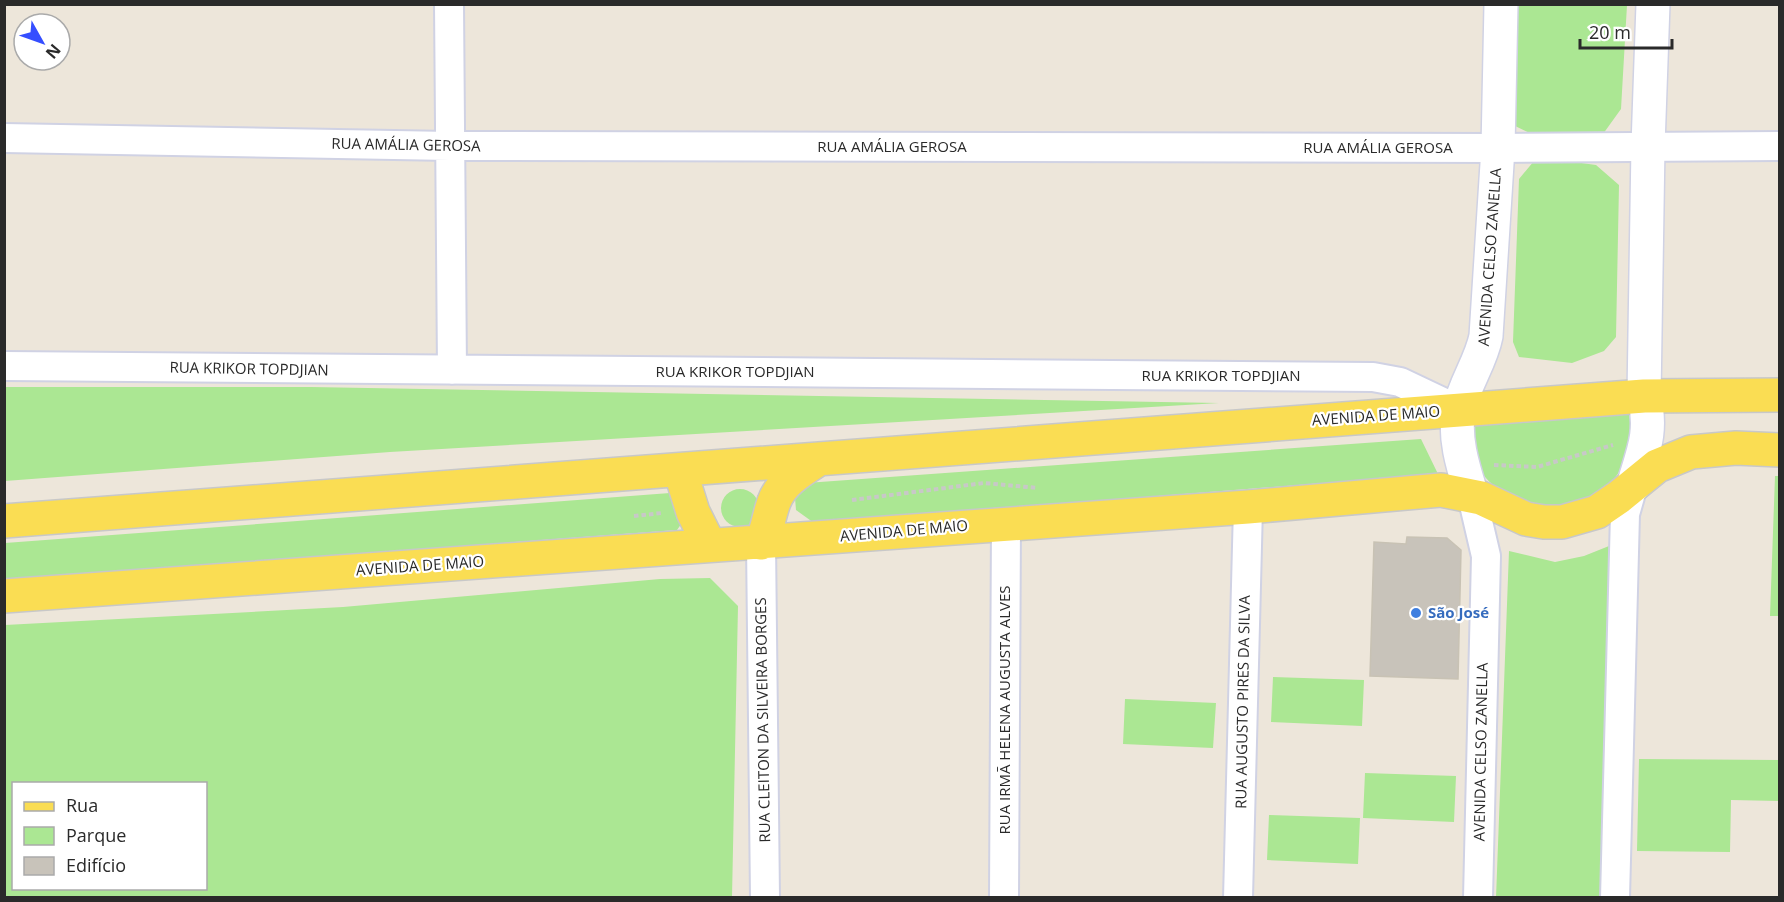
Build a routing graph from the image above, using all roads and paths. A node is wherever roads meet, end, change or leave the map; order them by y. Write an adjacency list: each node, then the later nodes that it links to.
1 (449, 4): 5 (street)
2 (1501, 4): 8 (street, AVENIDA CELSO ZANELLA)
3 (1653, 4): 6 (street)
4 (4, 138): 5 (street, RUA AMÁLIA GEROSA)
5 (450, 146): 8 (street, RUA AMÁLIA GEROSA); 10 (street)
6 (1647, 146): 7 (street, RUA AMÁLIA GEROSA); 8 (street, RUA AMÁLIA GEROSA); 12 (street)
7 (1779, 146)
8 (1498, 148): 13 (street, AVENIDA CELSO ZANELLA)
9 (4, 366): 10 (street, RUA KRIKOR TOPDJIAN)
10 (452, 370): 13 (street, RUA KRIKOR TOPDJIAN)
11 (1779, 395): 12 (main road, AVENIDA DE MAIO)
12 (1644, 396): 13 (main road, AVENIDA DE MAIO); 17 (street)
13 (1459, 410): 15 (main road, AVENIDA DE MAIO); 18 (street, AVENIDA CELSO ZANELLA)
14 (1779, 450): 17 (main road, AVENIDA DE MAIO)
15 (819, 459): 16 (main road, AVENIDA DE MAIO); 22 (main road)
16 (680, 470): 20 (main road, AVENIDA DE MAIO); 23 (main road)
17 (1633, 486): 18 (main road, AVENIDA DE MAIO); 29 (street)
18 (1472, 496): 19 (main road, AVENIDA DE MAIO); 28 (street, AVENIDA CELSO ZANELLA)
19 (1248, 507): 21 (main road, AVENIDA DE MAIO); 27 (street, RUA AUGUSTO PIRES DA SILVA)
20 (4, 521)
21 (1006, 523): 22 (main road, AVENIDA DE MAIO); 26 (street, RUA IRMÃ HELENA AUGUSTA ALVES)
22 (761, 543): 23 (main road, AVENIDA DE MAIO); 25 (street, RUA CLEITON DA SILVEIRA BORGES)
23 (709, 544): 24 (main road, AVENIDA DE MAIO)
24 (4, 596)
25 (765, 897)
26 (1004, 897)
27 (1238, 897)
28 (1478, 897)
29 (1615, 897)

